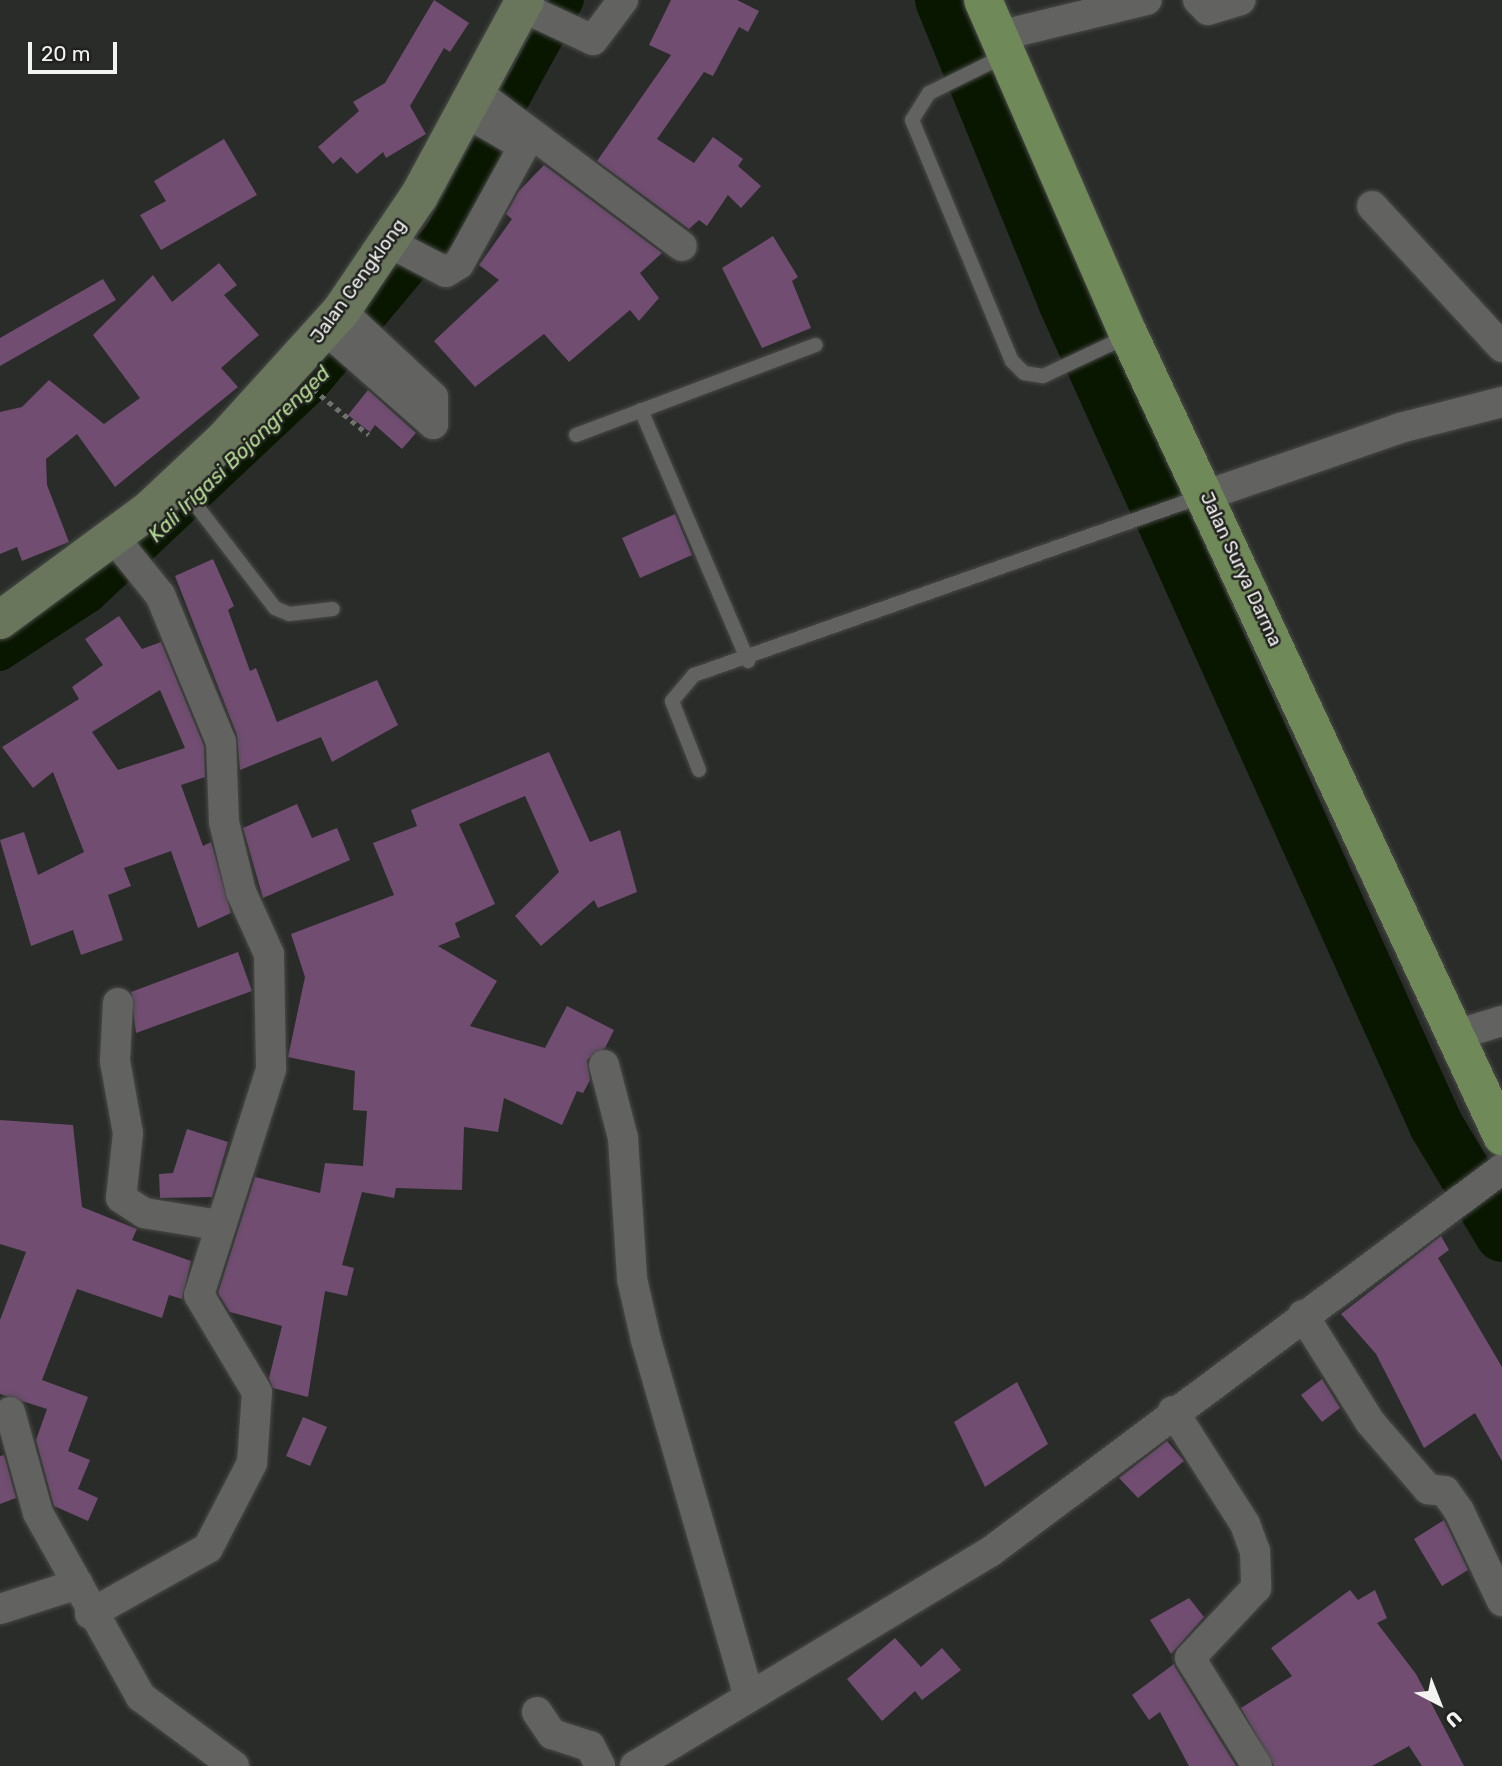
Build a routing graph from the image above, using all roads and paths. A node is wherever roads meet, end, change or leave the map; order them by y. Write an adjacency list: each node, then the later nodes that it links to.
1 (623, 0): 6 (street)
2 (983, 0): 7 (main road, Jalan Surya Darma)
3 (1147, 0): 7 (street)
4 (1198, 0): 5 (street)
5 (1241, 0)
6 (528, 7): 8 (main road, Jalan Cengklong)
7 (1000, 50): 14 (main road, Jalan Surya Darma); 14 (lane)
8 (478, 106): 9 (street); 11 (main road, Jalan Cengklong)
9 (518, 130): 11 (street); 12 (street)
10 (1372, 206): 16 (street)
11 (395, 245): 13 (main road, Jalan Cengklong)
12 (682, 246)
13 (341, 326): 18 (street); 23 (main road, Jalan Cengklong)
14 (1116, 343): 24 (main road, Jalan Surya Darma)
15 (816, 345): 20 (lane)
16 (1502, 347)
17 (304, 381): 21 (path)
18 (408, 386)
19 (1502, 402): 24 (street)
20 (641, 410): 22 (lane); 28 (lane)
21 (369, 435)
22 (576, 435)
23 (182, 487): 25 (main road, Jalan Cengklong); 26 (lane)
24 (1203, 496): 28 (lane); 32 (main road, Jalan Surya Darma)
25 (121, 545): 27 (main road, Jalan Cengklong); 36 (street)
26 (332, 609)
27 (0, 620)
28 (748, 661): 29 (lane)
29 (699, 770)
30 (118, 1003): 36 (street)
31 (1502, 1021): 32 (street)
32 (1456, 1035): 34 (main road, Jalan Surya Darma)
33 (604, 1065): 44 (street)
34 (1502, 1136)
35 (1495, 1173): 37 (street)
36 (218, 1225): 43 (street)
37 (1303, 1315): 38 (street); 41 (street)
38 (1173, 1411): 44 (street); 49 (street)
39 (10, 1412): 40 (street)
40 (78, 1584): 42 (street); 43 (street)
41 (1502, 1601)
42 (0, 1609)
43 (90, 1614): 46 (street)
44 (748, 1692): 48 (street)
45 (537, 1712): 47 (street)
46 (234, 1766)
47 (600, 1766)
48 (635, 1766)
49 (1257, 1766)

